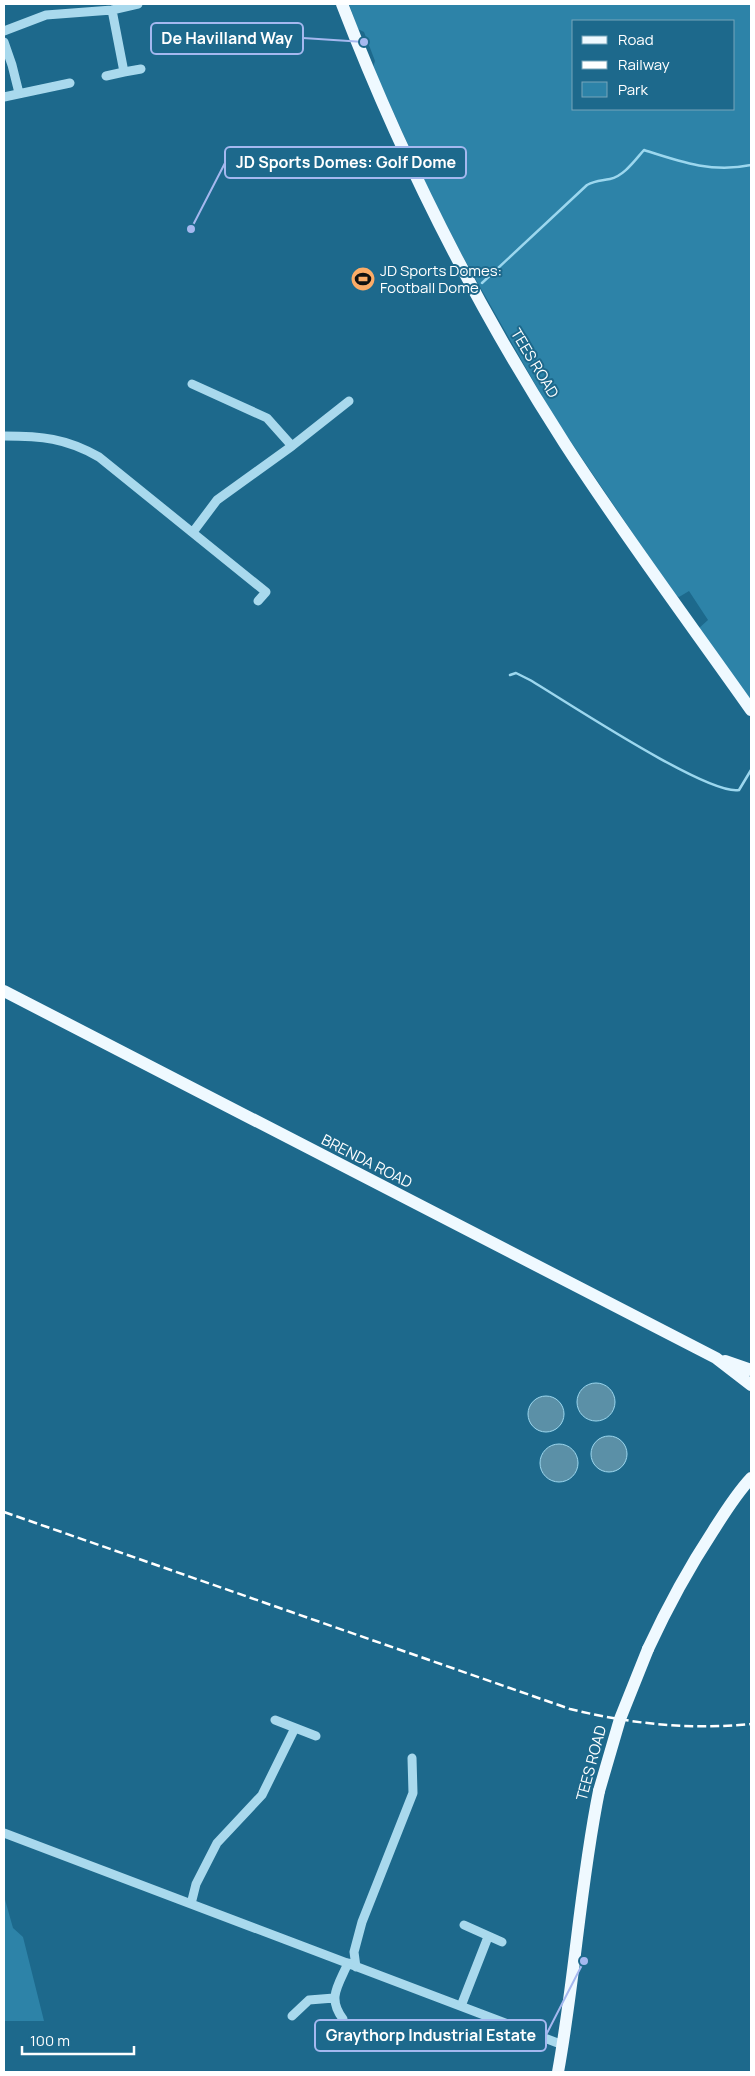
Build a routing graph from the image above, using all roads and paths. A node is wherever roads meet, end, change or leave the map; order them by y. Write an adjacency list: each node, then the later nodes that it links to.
1 (57, 4): 5 (street)
2 (138, 4): 4 (street)
3 (342, 4): 20 (main road, TEES ROAD)
4 (112, 10): 5 (street); 9 (street)
5 (58, 14): 6 (street)
6 (4, 30)
7 (4, 42): 12 (street)
8 (140, 69): 9 (street)
9 (124, 72): 10 (street)
10 (106, 76)
11 (70, 83): 12 (street)
12 (19, 93): 13 (street)
13 (4, 97)
14 (192, 384): 17 (street)
15 (349, 402): 17 (street)
16 (4, 436): 18 (street)
17 (292, 446): 18 (street)
18 (193, 532): 19 (street)
19 (258, 601)
20 (751, 710)
21 (4, 991): 22 (main road, BRENDA ROAD)
22 (716, 1358): 23 (main road, BRENDA ROAD); 24 (main road, BRENDA ROAD)
23 (751, 1370)
24 (751, 1385)
25 (751, 1466): 27 (main road, TEES ROAD)
26 (751, 1478): 27 (main road, TEES ROAD)
27 (740, 1490): 42 (main road, TEES ROAD, bridge)
28 (275, 1720): 29 (street)
29 (295, 1728): 30 (street); 33 (street)
30 (316, 1736)
31 (412, 1758): 37 (street)
32 (4, 1833): 33 (street)
33 (191, 1904): 37 (street)
34 (464, 1925): 35 (street)
35 (488, 1937): 36 (street); 39 (street)
36 (502, 1942)
37 (352, 1965): 38 (street); 39 (street)
38 (334, 1998): 40 (street); 41 (street)
39 (461, 2006): 42 (street)
40 (292, 2016)
41 (343, 2020)
42 (563, 2044): 43 (main road, TEES ROAD)
43 (558, 2072)

